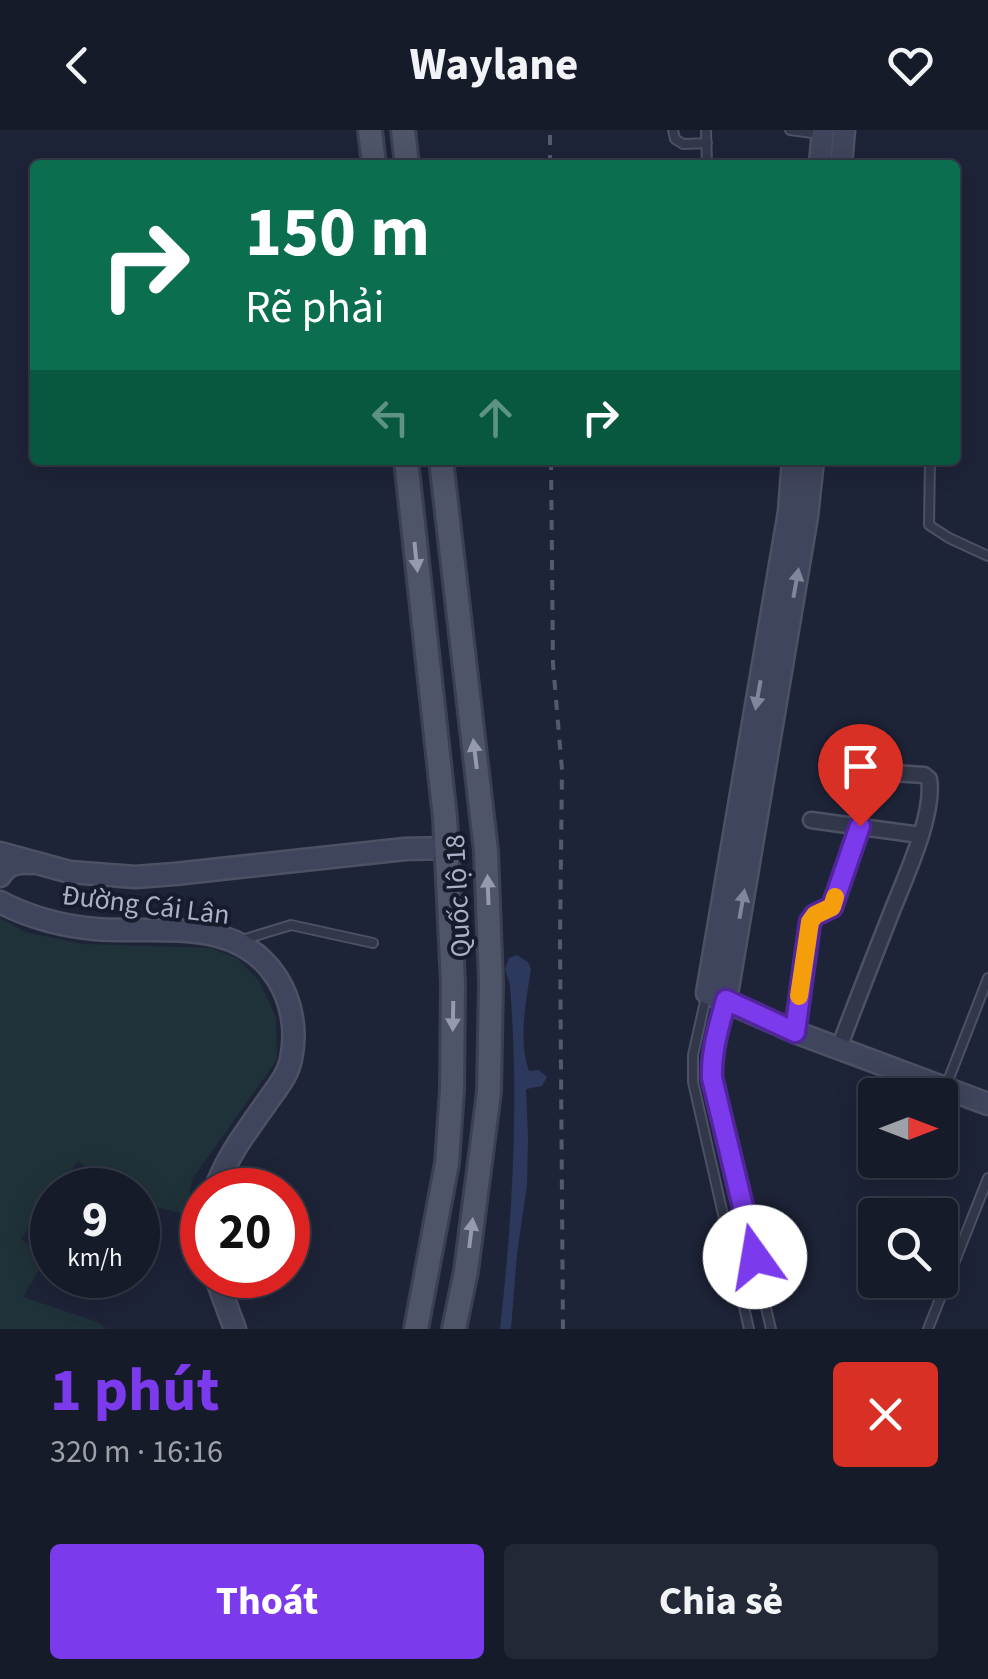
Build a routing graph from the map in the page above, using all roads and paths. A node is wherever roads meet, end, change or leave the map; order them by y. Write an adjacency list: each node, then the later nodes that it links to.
1 (370, 130): 8 (main road)
2 (404, 130): 9 (main road)
3 (673, 130): 7 (lane)
4 (706, 130): 7 (lane)
5 (790, 130): 6 (lane)
6 (833, 133): 11 (main road); 12 (main road)
7 (706, 143): 10 (lane)
8 (373, 160)
9 (407, 160)
10 (707, 160)
11 (822, 160)
12 (840, 160)
13 (407, 465): 23 (main road, Quốc lộ 18, one-way to 23)
14 (442, 465): 24 (main road, Quốc lộ 18, one-way to 14)
15 (793, 465): 32 (main road, one-way to 32)
16 (812, 465): 32 (main road, one-way to 16)
17 (930, 465): 18 (lane)
18 (988, 556)
19 (828, 764): 22 (street)
20 (811, 820): 21 (street)
21 (860, 826): 22 (street); 33 (street)
22 (920, 835): 34 (street)
23 (447, 848): 24 (main road); 26 (main road); 43 (main road, Quốc lộ 18, one-way to 43)
24 (486, 850): 44 (main road, Quốc lộ 18, one-way to 24)
25 (0, 852): 26 (main road)
26 (32, 863): 27 (main road)
27 (0, 876)
28 (5, 902): 29 (main road, Đường Cái Lân)
29 (237, 942): 30 (lane); 39 (main road, Đường Cái Lân)
30 (373, 943)
31 (988, 978): 36 (lane)
32 (716, 996): 33 (main road); 45 (lane); 46 (lane)
33 (795, 1032): 34 (main road)
34 (838, 1048): 35 (main road)
35 (918, 1078)
36 (949, 1078)
37 (958, 1093): 38 (main road)
38 (988, 1104)
39 (224, 1168)
40 (988, 1178): 47 (lane)
41 (224, 1298): 42 (main road)
42 (235, 1329)
43 (416, 1329)
44 (454, 1329)
45 (749, 1329)
46 (772, 1329)
47 (928, 1329)

